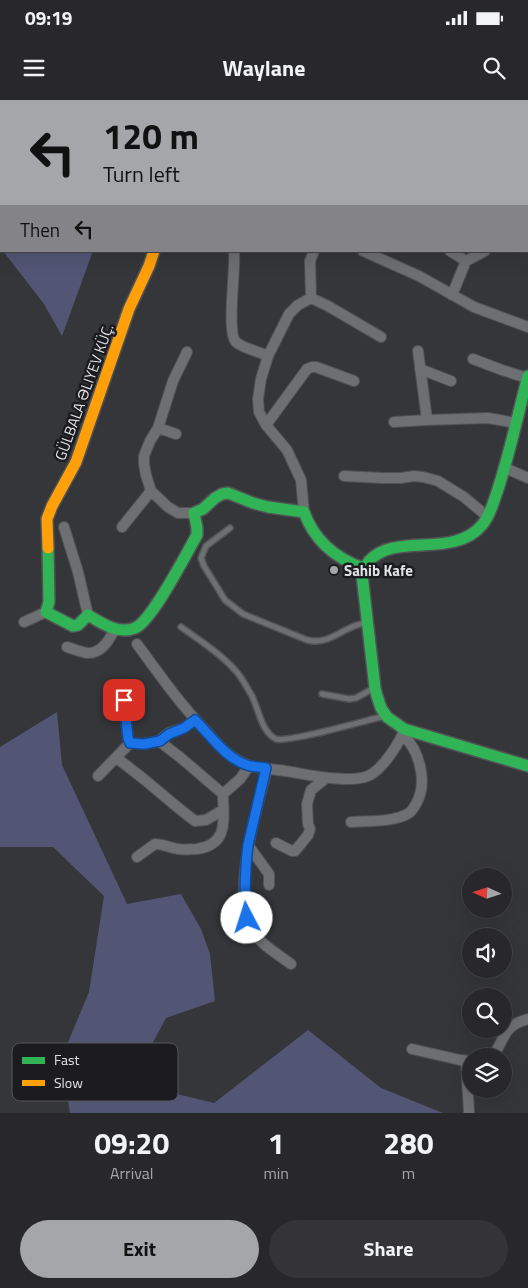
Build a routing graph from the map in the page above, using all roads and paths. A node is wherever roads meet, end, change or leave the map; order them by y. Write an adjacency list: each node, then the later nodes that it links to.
1 (154, 252): 37 (street, GÜLBALA ƏLIYEV KÜÇ.)
2 (234, 252): 14 (street)
3 (314, 252): 9 (street)
4 (365, 252): 8 (street)
5 (452, 252): 7 (street)
6 (483, 252): 7 (street)
7 (466, 261): 8 (street)
8 (452, 295): 10 (street)
9 (311, 298): 11 (street); 14 (street)
10 (528, 327)
11 (380, 337)
12 (187, 352): 24 (street)
13 (418, 352): 16 (street)
14 (268, 356): 23 (street)
15 (473, 359): 17 (street)
16 (420, 369): 19 (street); 20 (street)
17 (528, 377): 22 (street)
18 (354, 381): 23 (street)
19 (451, 381)
20 (427, 420): 21 (street); 22 (street)
21 (394, 422)
22 (516, 423): 26 (street)
23 (266, 425): 30 (street)
24 (158, 428): 25 (street); 29 (street)
25 (176, 434)
26 (505, 468): 28 (street); 32 (street)
27 (344, 476): 32 (street)
28 (528, 478)
29 (151, 491): 31 (street); 34 (street)
30 (304, 512): 31 (street); 36 (street)
31 (194, 513): 42 (street)
32 (488, 517): 36 (street)
33 (64, 527): 38 (street)
34 (122, 527)
35 (230, 528): 40 (lane)
36 (363, 568): 40 (street)
37 (46, 612): 38 (street); 39 (street)
38 (88, 615): 42 (street)
39 (24, 622)
40 (367, 622): 45 (street)
41 (181, 627): 48 (lane)
42 (114, 630): 44 (street)
43 (138, 644): 49 (street)
44 (67, 647)
45 (375, 688): 46 (lane); 48 (street)
46 (322, 694)
47 (124, 700): 52 (street)
48 (385, 716): 50 (street)
49 (195, 720): 51 (street); 54 (street)
50 (403, 732): 55 (street); 58 (street); 61 (street)
51 (160, 741): 52 (street); 59 (street)
52 (130, 743): 53 (street)
53 (116, 758): 57 (street); 60 (street)
54 (249, 766): 56 (street); 59 (street)
55 (528, 766)
56 (266, 768): 58 (street); 63 (street)
57 (98, 776)
58 (326, 778): 62 (street)
59 (223, 794): 60 (street)
60 (223, 810): 64 (street)
61 (351, 822)
62 (276, 843)
63 (248, 845): 65 (street); 66 (street)
64 (138, 857)
65 (269, 884)
66 (291, 964)
67 (528, 1019): 68 (street)
68 (498, 1048)
69 (412, 1049): 70 (street)
70 (462, 1060)
71 (469, 1098): 72 (street)
72 (469, 1112)

